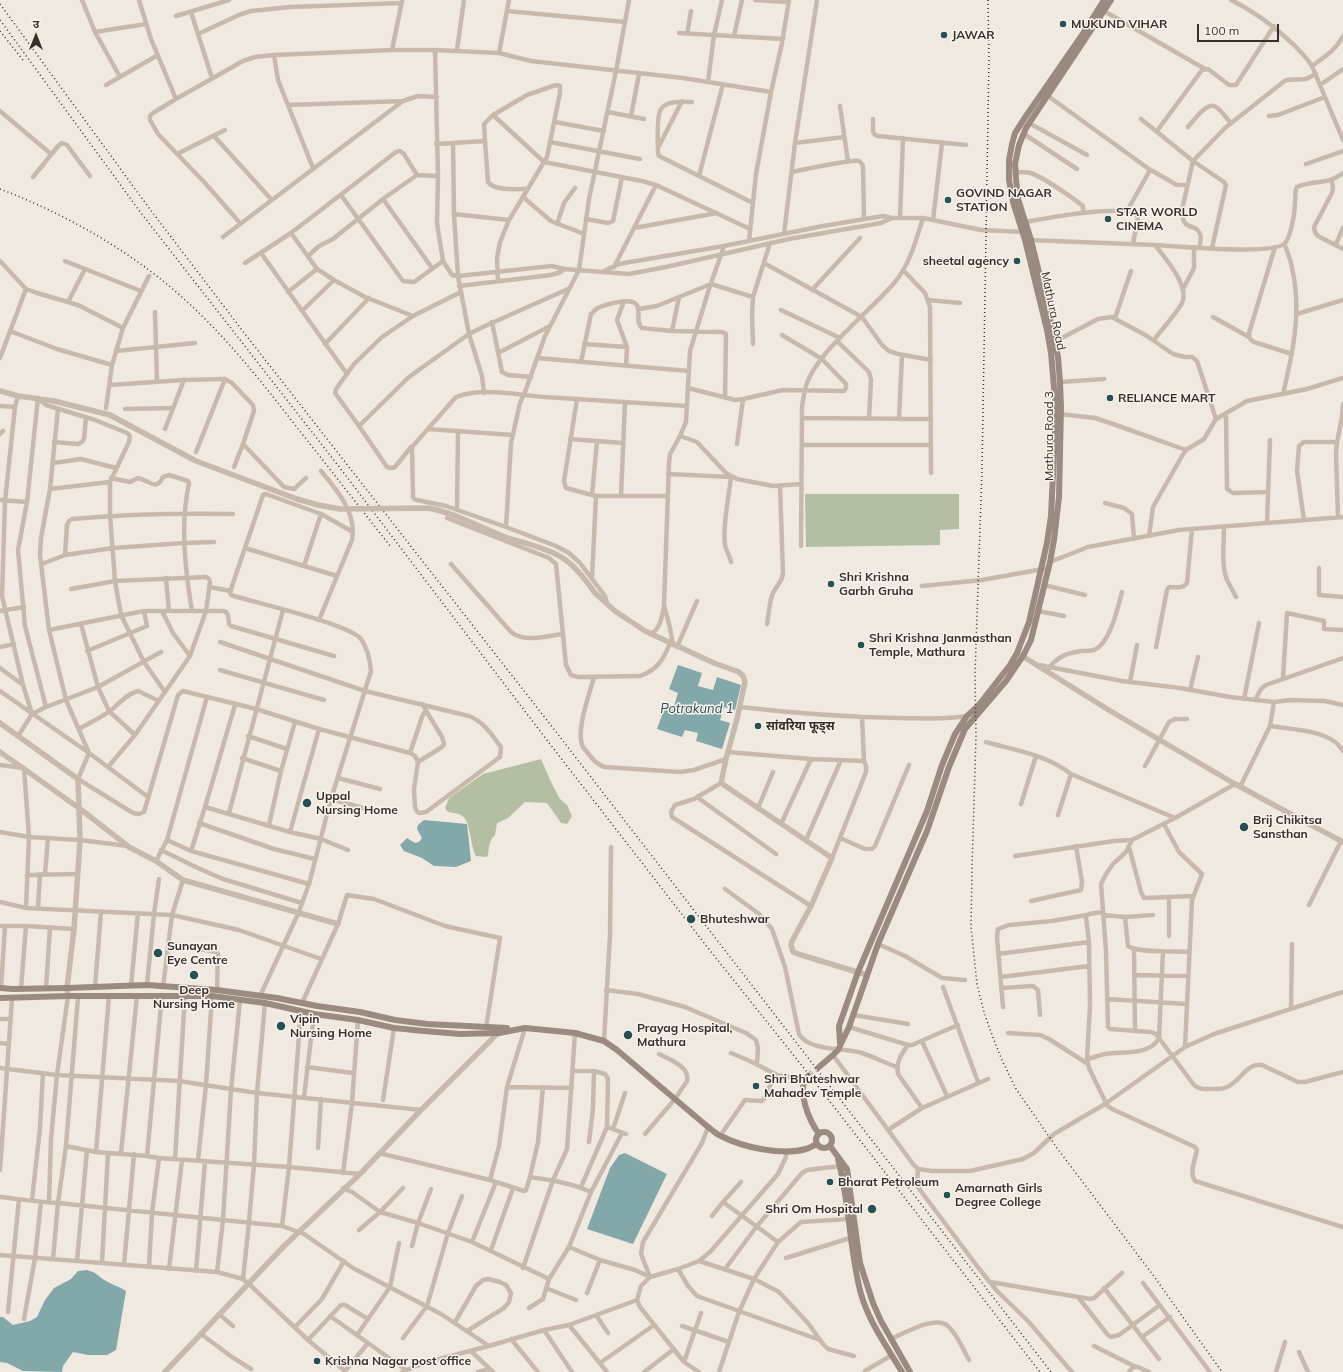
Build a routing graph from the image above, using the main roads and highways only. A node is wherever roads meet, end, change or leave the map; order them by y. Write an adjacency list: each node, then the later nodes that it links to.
1 (1104, 0): 3 (main road)
2 (1111, 0): 3 (main road)
3 (1080, 43): 4 (main road); 4 (main road)
4 (1026, 232): 5 (main road, Mathura Road 3)
5 (1028, 240): 6 (main road, Mathura Road); 6 (main road, Mathura Road 3)
6 (1058, 414): 7 (main road, Mathura Road); 7 (main road, Mathura Road 3)
7 (1020, 655): 12 (main road); 12 (main road)
8 (1, 988): 10 (main road)
9 (0, 998): 10 (main road)
10 (301, 1006): 11 (main road); 11 (main road)
11 (500, 1030): 16 (main road)
12 (839, 1046): 13 (main road)
13 (819, 1067)
14 (806, 1078): 15 (main road)
15 (819, 1134): 16 (main road); 17 (main road)
16 (817, 1144): 17 (main road)
17 (830, 1146): 18 (main road)
18 (837, 1156): 19 (main road); 20 (main road)
19 (902, 1372)
20 (910, 1372)

